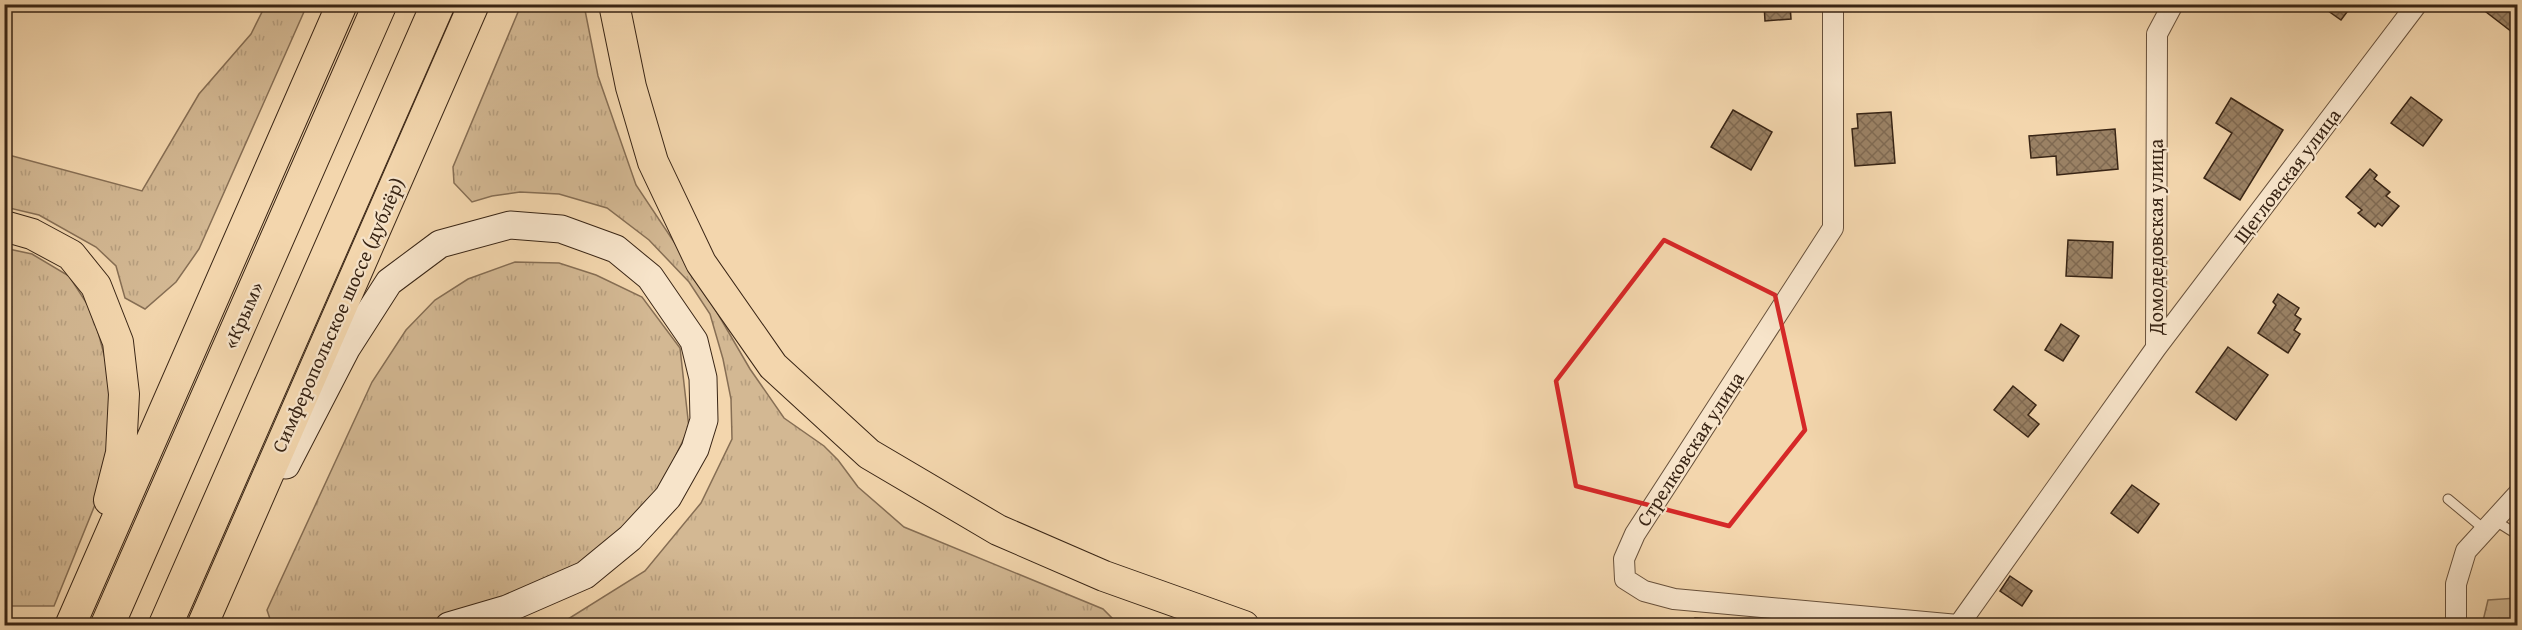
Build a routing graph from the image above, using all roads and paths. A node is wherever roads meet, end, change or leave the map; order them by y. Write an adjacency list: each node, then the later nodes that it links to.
1 (342, 4): 16 (main road)
2 (380, 4): 18 (highway, «Крым»)
3 (438, 4): 19 (highway)
4 (474, 4): 15 (main road, Симферопольское шоссе (дублёр))
5 (614, 4): 21 (main road)
6 (1833, 4): 17 (street, Стрелковская улица)
7 (2173, 4): 10 (street, Домодедовская улица)
8 (2417, 4): 10 (street, Щегловская улица)
9 (4, 226): 16 (main road)
10 (2156, 348): 17 (street, Домодедовская улица)
11 (2517, 494): 13 (street)
12 (2448, 499): 13 (lane)
13 (2488, 524): 14 (lane); 22 (street)
14 (2517, 535)
15 (205, 617): 20 (main road)
16 (73, 618)
17 (1958, 625)
18 (107, 626)
19 (165, 626)
20 (449, 626)
21 (1244, 626)
22 (2456, 626)

